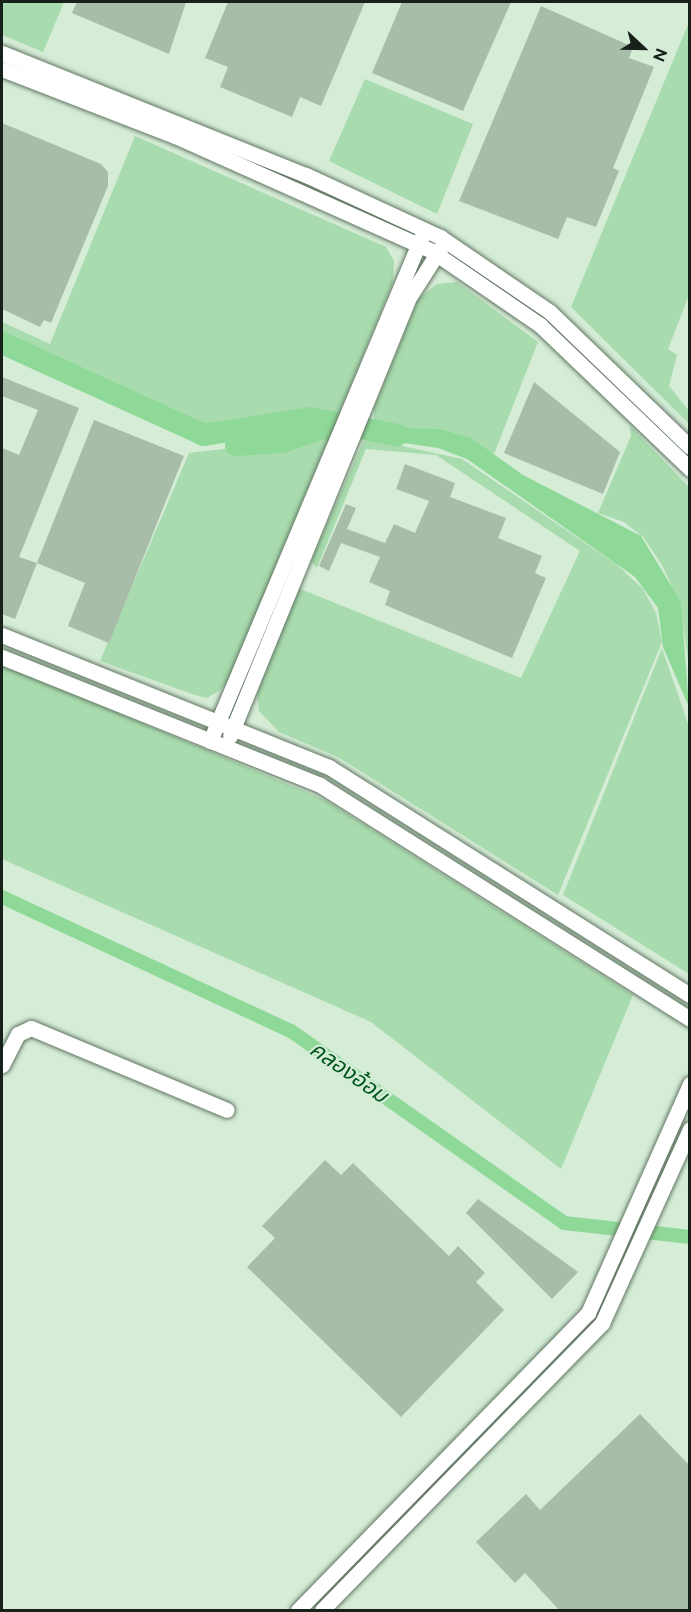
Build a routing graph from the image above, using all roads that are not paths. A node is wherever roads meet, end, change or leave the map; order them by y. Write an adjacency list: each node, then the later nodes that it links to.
1 (2, 52): 3 (street)
2 (2, 69): 5 (street)
3 (424, 230): 4 (street); 5 (street)
4 (445, 241): 6 (street); 8 (street)
5 (418, 245): 6 (street); 7 (street)
6 (437, 255): 7 (street); 10 (street)
7 (355, 413): 9 (street)
8 (690, 447)
9 (341, 448): 13 (street); 14 (street)
10 (690, 469)
11 (2, 635): 13 (street)
12 (2, 657): 15 (street)
13 (218, 721): 14 (street); 15 (street)
14 (233, 728): 16 (street); 17 (street)
15 (210, 741): 16 (street)
16 (226, 747): 18 (street)
17 (690, 995)
18 (688, 1019)
19 (2, 1065): 21 (street)
20 (690, 1084): 23 (street)
21 (227, 1110)
22 (690, 1129): 24 (street)
23 (298, 1611)
24 (322, 1611)

